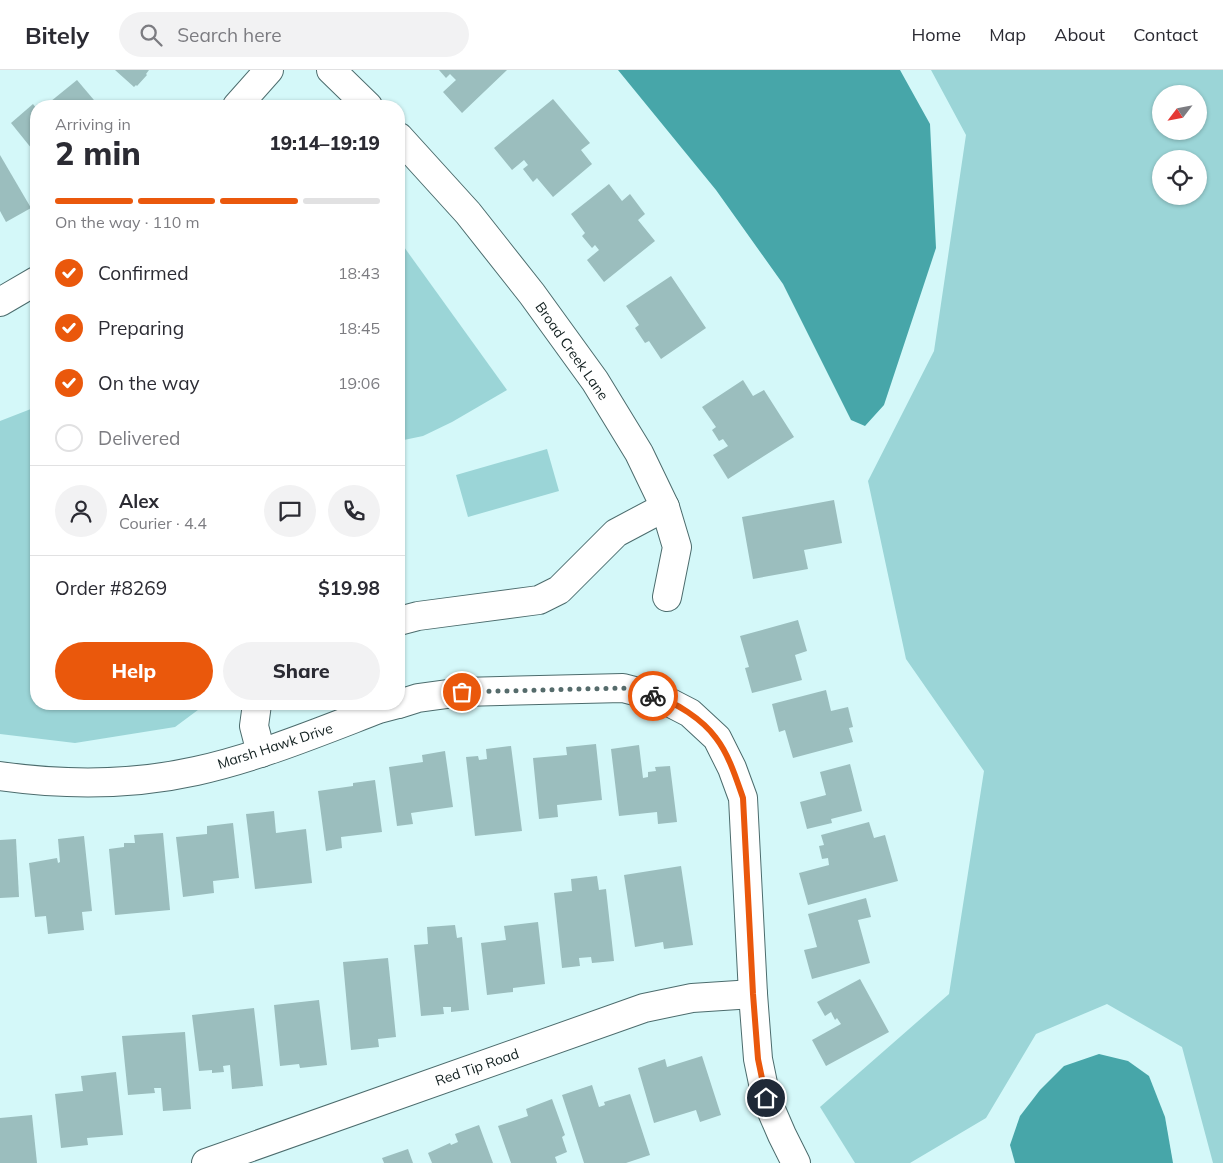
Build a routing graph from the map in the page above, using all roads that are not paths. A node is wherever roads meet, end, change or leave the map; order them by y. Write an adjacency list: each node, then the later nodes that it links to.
1 (269, 70): 3 (street)
2 (331, 70): 4 (street)
3 (242, 100)
4 (362, 100)
5 (405, 144): 8 (street, Broad Creek Lane)
6 (30, 285): 7 (street)
7 (0, 302)
8 (665, 507): 9 (street, Broad Creek Lane); 10 (street)
9 (667, 597)
10 (405, 619)
11 (405, 702): 16 (street, Marsh Hawk Drive)
12 (256, 710): 14 (street)
13 (376, 710): 14 (street, Marsh Hawk Drive)
14 (261, 754): 15 (street, Marsh Hawk Drive)
15 (0, 776)
16 (753, 994): 17 (street, Red Tip Road); 18 (street)
17 (206, 1163)
18 (796, 1163)

